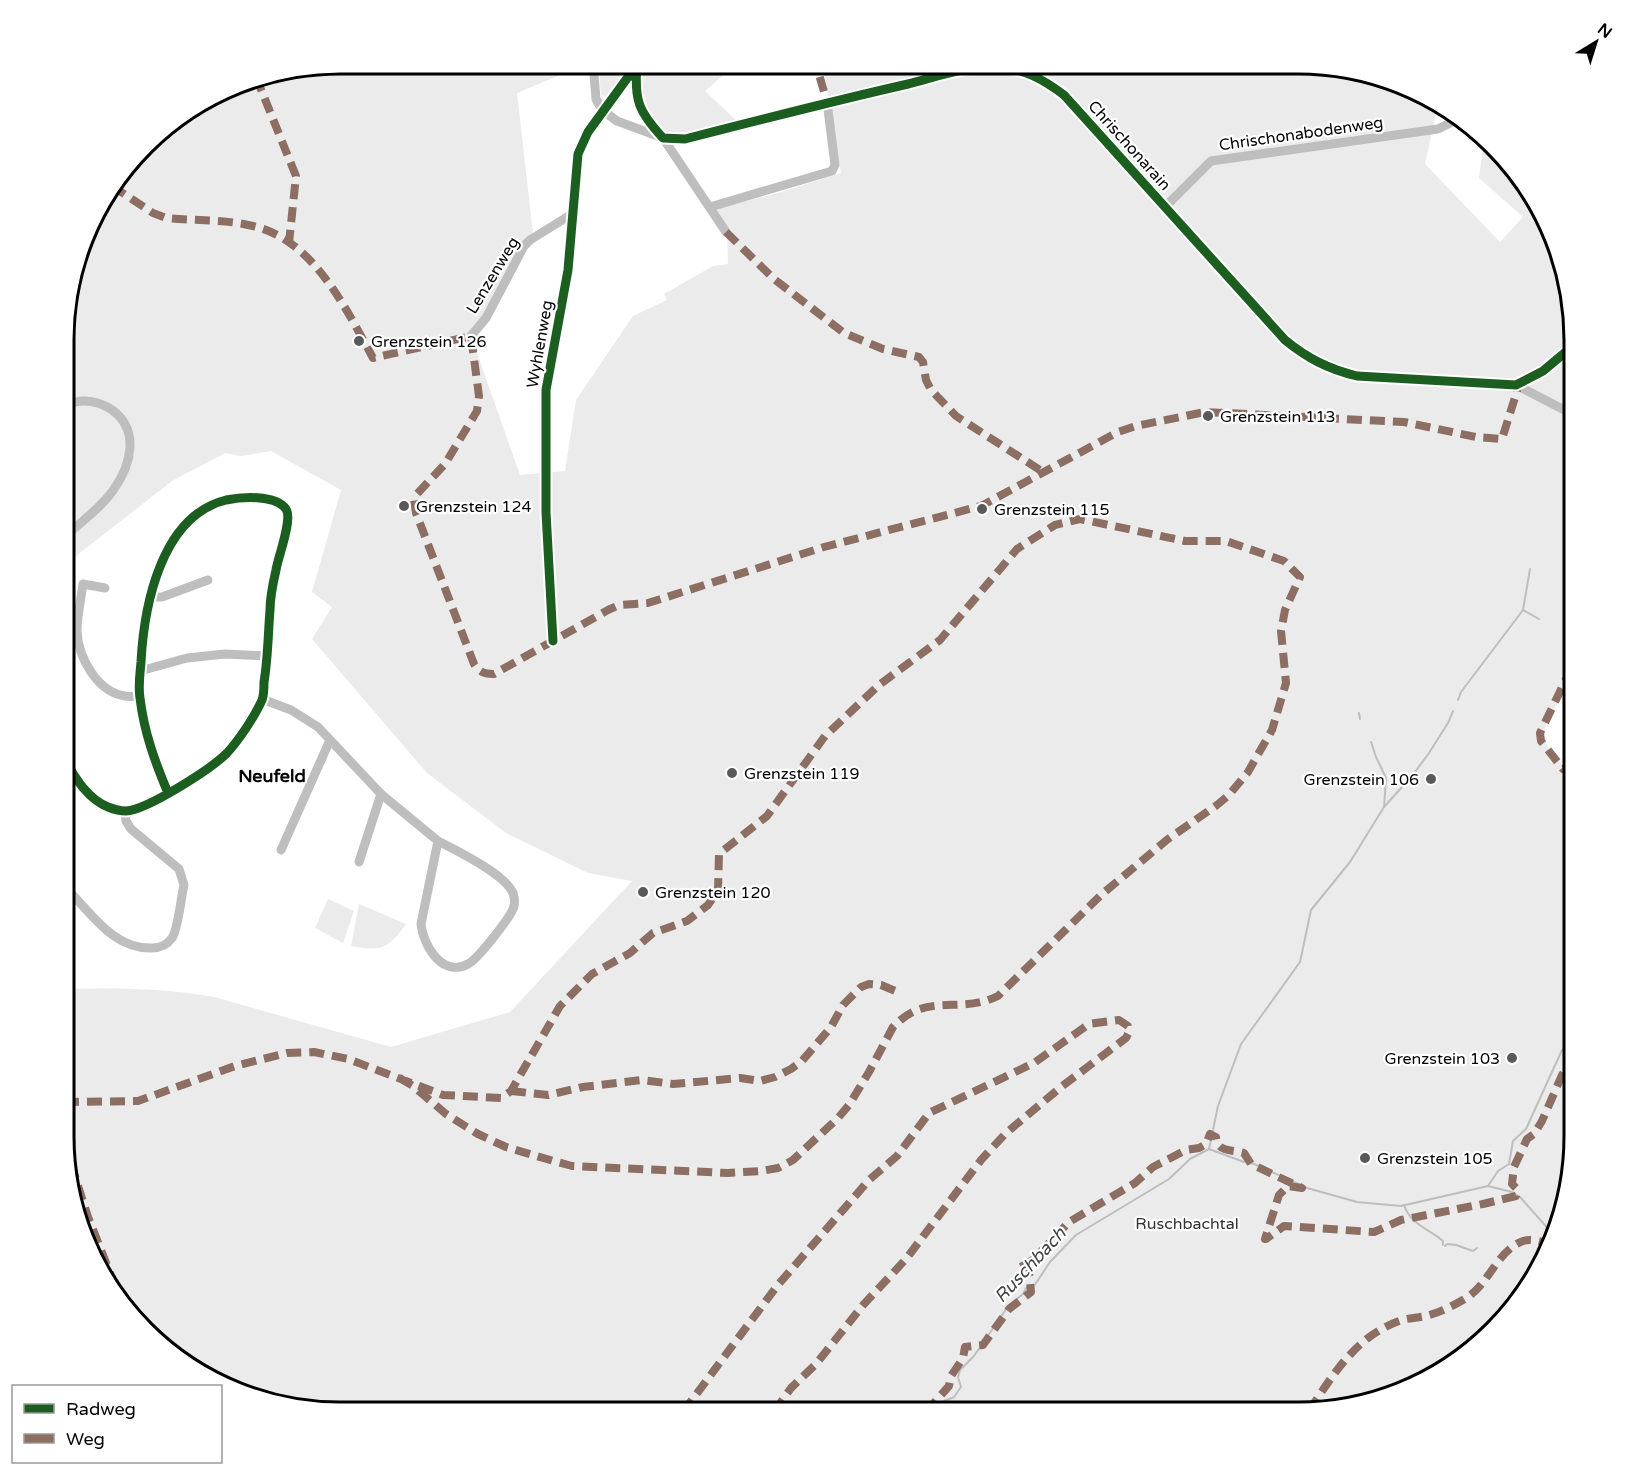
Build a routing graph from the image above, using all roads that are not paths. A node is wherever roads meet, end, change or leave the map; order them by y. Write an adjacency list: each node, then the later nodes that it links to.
1 (594, 74): 7 (street)
2 (636, 74): 5 (street)
3 (952, 74): 6 (street, Chrischonarain)
4 (1029, 74): 11 (street, Chrischonarain)
5 (636, 79): 7 (street, Wyhlenweg); 9 (street)
6 (826, 102): 9 (street, Chrischonarain); 10 (street)
7 (602, 110): 9 (street); 12 (street, Wyhlenweg)
8 (1453, 122): 11 (street, Chrischonabodenweg)
9 (663, 138): 10 (street)
10 (710, 207): 13 (street)
11 (1166, 207): 16 (street, Chrischonarain)
12 (572, 214): 14 (street, Lenzenweg); 23 (street, Wyhlenweg)
13 (726, 232)
14 (471, 336)
15 (1564, 353): 16 (street)
16 (1516, 385): 18 (street)
17 (74, 404): 19 (street)
18 (1564, 410)
19 (74, 528)
20 (208, 580): 22 (street)
21 (105, 588): 26 (street)
22 (151, 597): 24 (street); 25 (street)
23 (553, 641)
24 (268, 656): 25 (street); 27 (street)
25 (140, 671): 26 (street)
26 (139, 696): 30 (street)
27 (262, 699): 28 (street); 30 (street)
28 (330, 740): 31 (street); 34 (street)
29 (74, 774): 32 (street)
30 (168, 793): 32 (street)
31 (381, 794): 33 (street); 35 (street)
32 (125, 811): 36 (street)
33 (438, 840): 33 (street)
34 (281, 850)
35 (359, 862)
36 (74, 897)

